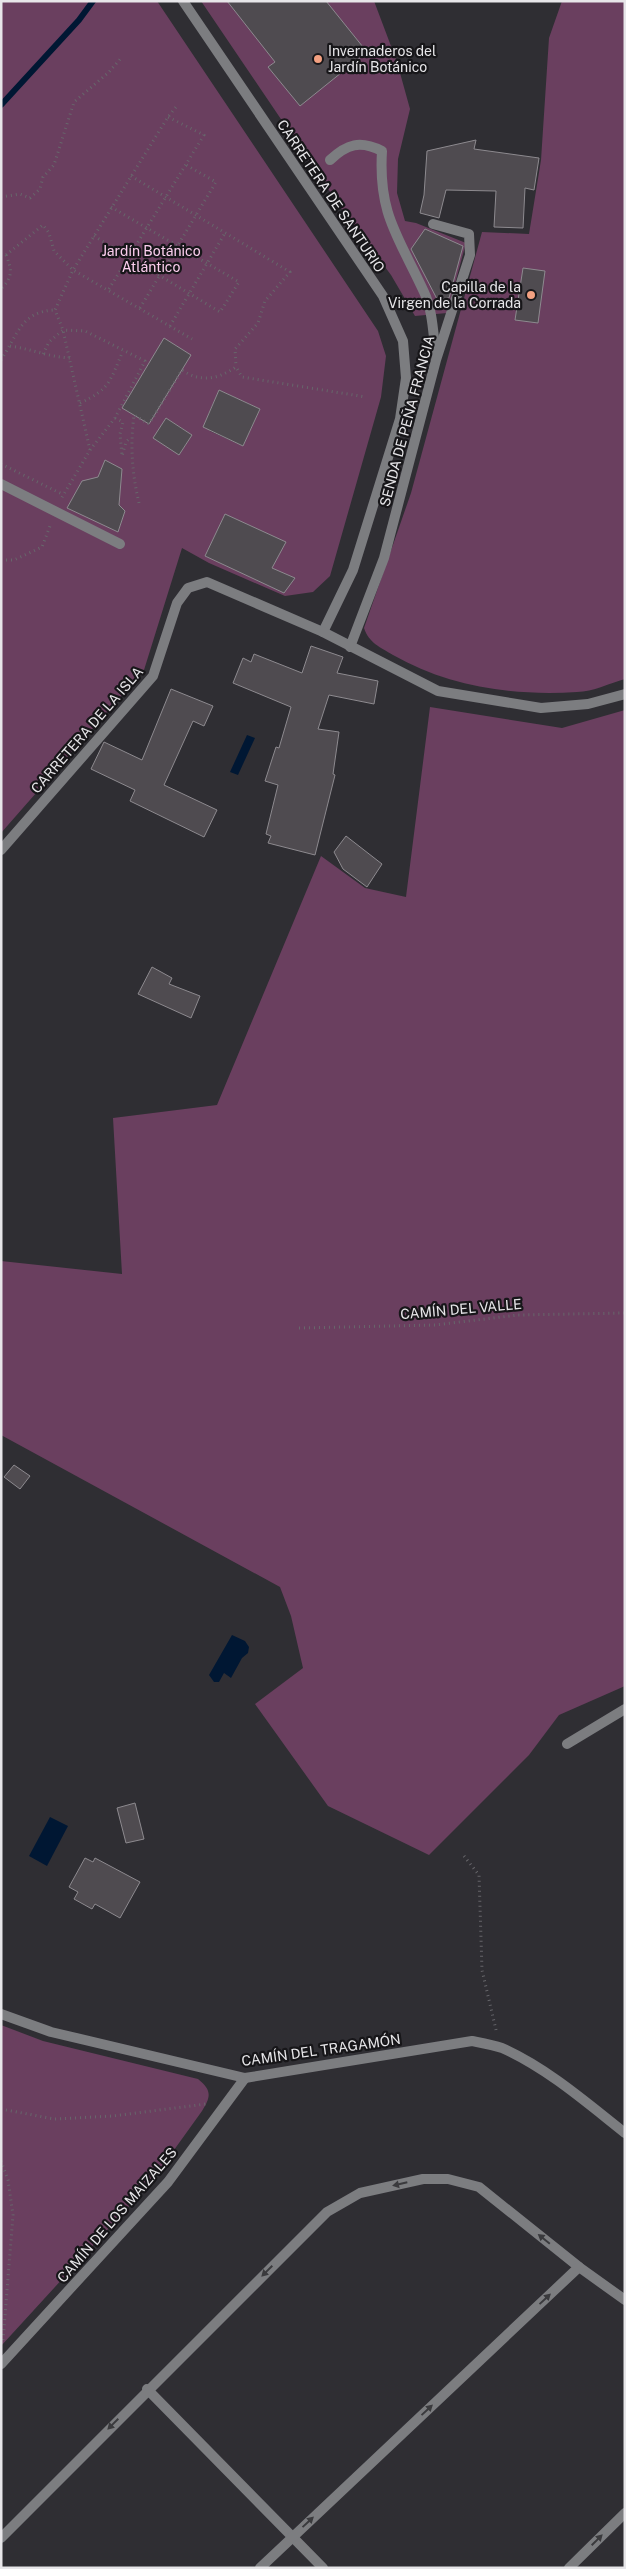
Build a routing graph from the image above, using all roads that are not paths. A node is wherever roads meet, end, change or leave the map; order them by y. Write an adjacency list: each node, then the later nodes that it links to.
1 (183, 1): 7 (street, CARRETERA DE SANTURIO)
2 (330, 160): 4 (street)
3 (434, 224): 4 (street, SENDA DE PEÑA FRANCIA)
4 (436, 360): 8 (street, SENDA DE PEÑA FRANCIA)
5 (1, 484): 6 (street)
6 (120, 544)
7 (323, 632): 8 (street); 10 (street, CARRETERA DE LA ISLA)
8 (350, 647): 9 (street)
9 (625, 694)
10 (1, 850)
11 (625, 1709): 12 (street)
12 (567, 1744)
13 (1, 2014): 14 (street, CAMÍN DEL TRAGAMÓN)
14 (245, 2078): 15 (street, CAMÍN DEL TRAGAMÓN); 18 (street, CAMÍN DE LOS MAIZALES)
15 (625, 2133)
16 (579, 2267): 17 (street); 19 (street, one-way to 19); 21 (street, one-way to 16)
17 (625, 2300)
18 (5, 2360)
19 (147, 2389): 21 (street); 22 (street, one-way to 22)
20 (625, 2513): 25 (street, one-way to 20)
21 (293, 2536): 23 (street); 24 (street)
22 (1, 2538)
23 (260, 2568)
24 (323, 2568)
25 (569, 2568)

